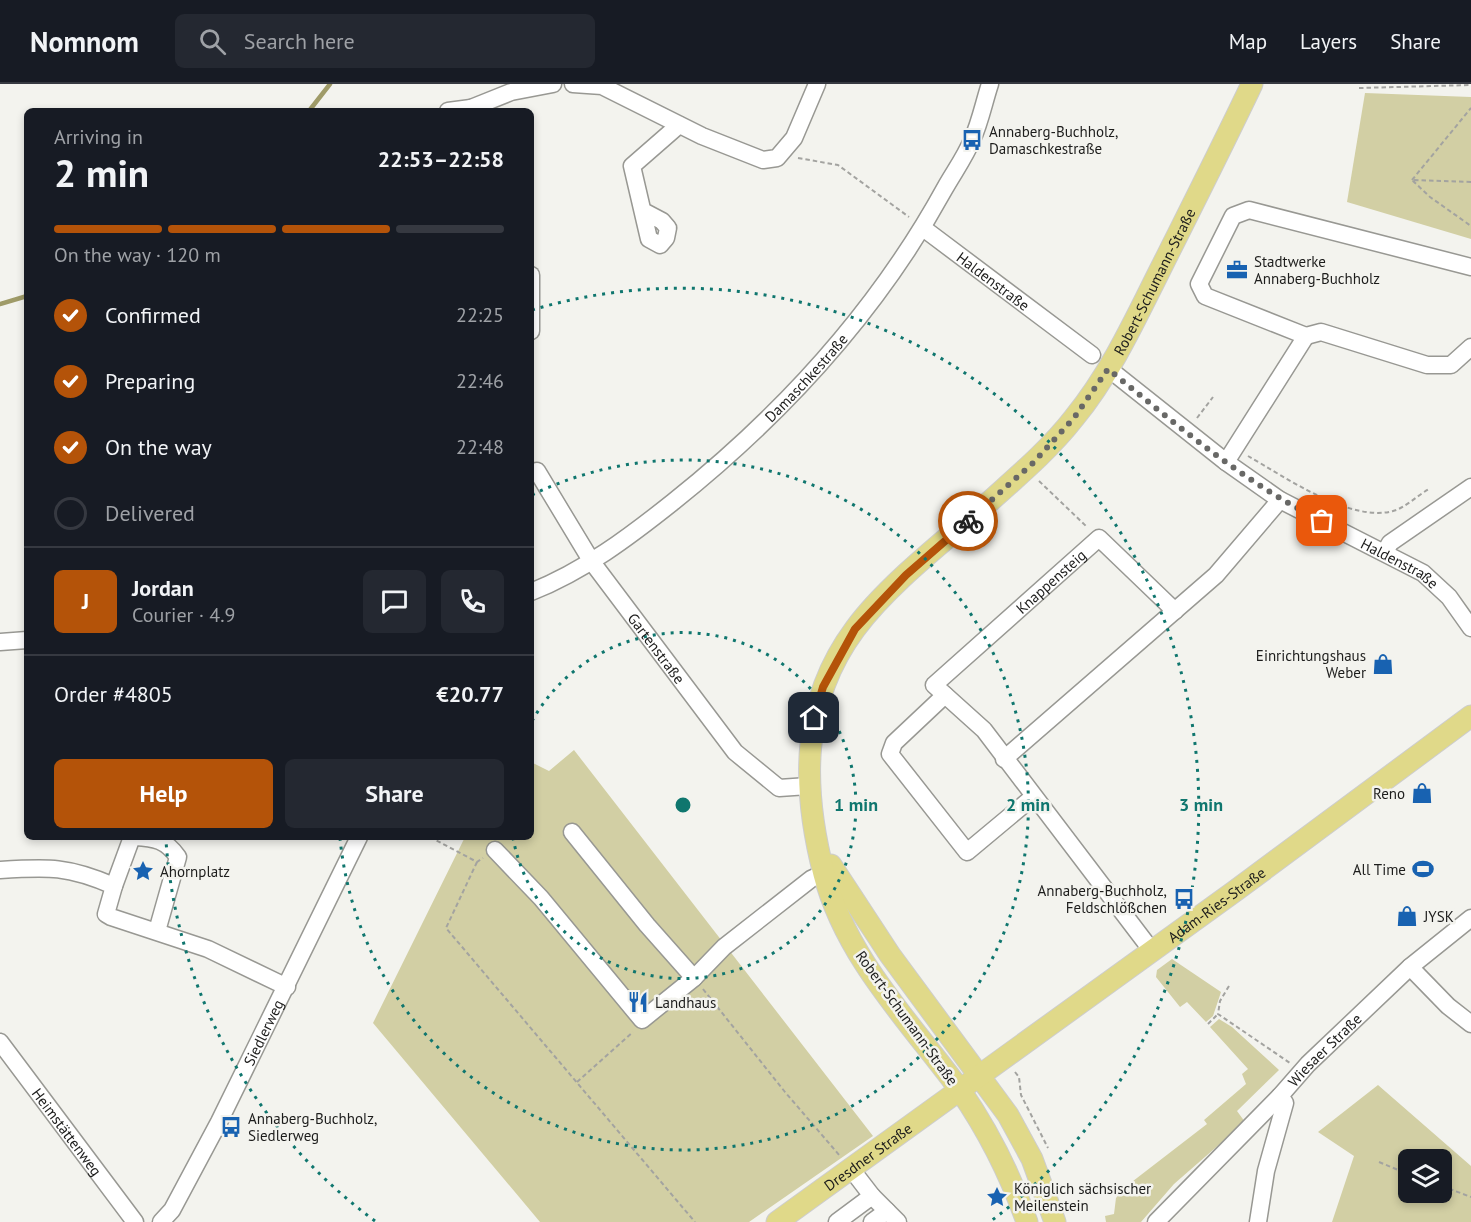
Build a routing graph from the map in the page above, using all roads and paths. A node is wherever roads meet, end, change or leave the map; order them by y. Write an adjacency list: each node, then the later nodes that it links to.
1 (553, 84): 8 (street)
2 (573, 84): 10 (street)
3 (817, 84): 11 (street)
4 (990, 84): 16 (street, Damaschkestraße)
5 (1252, 84): 21 (main road, Robert-Schumann-Straße)
6 (1471, 85): 7 (path)
7 (1359, 88)
8 (473, 108)
9 (1471, 108): 12 (path)
10 (679, 125): 11 (street); 14 (street)
11 (777, 158): 16 (path)
12 (1412, 180): 13 (path); 15 (path)
13 (1471, 182)
14 (643, 211)
15 (1471, 226)
16 (923, 228): 20 (street, Haldenstraße); 33 (street, Damaschkestraße)
17 (1471, 267): 18 (street)
18 (1306, 336): 19 (street); 24 (street)
19 (1471, 346)
20 (1092, 355)
21 (1108, 369): 23 (street, Haldenstraße); 26 (main road, Robert-Schumann-Straße)
22 (1213, 397): 23 (path)
23 (1187, 432): 25 (street, Haldenstraße)
24 (1235, 448): 25 (street); 29 (path)
25 (1226, 462): 30 (street, Haldenstraße)
26 (1026, 469): 31 (path); 42 (main road, Robert-Schumann-Straße)
27 (537, 471): 33 (street, Gartenstraße)
28 (1471, 487): 32 (street)
29 (1429, 489)
30 (1280, 500): 32 (street, Haldenstraße); 35 (street)
31 (1099, 538): 35 (street, Knappensteig); 39 (street, Knappensteig)
32 (1385, 552): 36 (street, Haldenstraße)
33 (592, 562): 34 (street, Damaschkestraße); 42 (street, Gartenstraße)
34 (534, 591)
35 (1175, 611): 41 (street)
36 (1471, 628)
37 (24, 640): 38 (street)
38 (0, 642)
39 (945, 695): 41 (street); 43 (street)
40 (1471, 716): 57 (main road, Adam-Ries-Straße)
41 (1004, 759): 43 (street)
42 (808, 786): 49 (main road, Robert-Schumann-Straße)
43 (1033, 797): 57 (street)
44 (572, 832): 59 (street)
45 (133, 840): 54 (street)
46 (161, 840): 56 (street)
47 (358, 840): 61 (street, Siedlerweg)
48 (436, 840): 51 (path)
49 (819, 844): 53 (main road, Robert-Schumann-Straße); 68 (main road, Robert-Schumann-Straße)
50 (495, 850): 51 (path); 63 (street)
51 (477, 862): 69 (path)
52 (0, 870): 54 (street)
53 (824, 873): 59 (street); 70 (main road, Robert-Schumann-Straße)
54 (114, 886): 56 (street)
55 (1471, 918): 58 (street, Wiesaer Straße)
56 (157, 931): 61 (street)
57 (1152, 951): 68 (main road, Adam-Ries-Straße)
58 (1410, 967): 65 (street); 67 (street, Wiesaer Straße)
59 (694, 978): 63 (street); 73 (path)
60 (1229, 986): 62 (path)
61 (286, 987): 80 (street, Siedlerweg)
62 (1218, 1014): 64 (path); 67 (path)
63 (642, 1020): 69 (path)
64 (1208, 1024)
65 (1471, 1024)
66 (0, 1042): 79 (street, Heimstättenweg)
67 (1301, 1073): 71 (street, Wiesaer Straße)
68 (980, 1075): 70 (main road, Adam-Ries-Straße); 86 (main road, Robert-Schumann-Straße)
69 (577, 1082): 81 (path)
70 (960, 1090): 73 (main road, Dresdner Straße); 85 (main road, Robert-Schumann-Straße)
71 (1280, 1096): 87 (street); 88 (street, Wiesaer Straße)
72 (1379, 1162): 74 (path)
73 (852, 1170): 76 (street); 82 (main road, Dresdner Straße)
74 (1398, 1170)
75 (1452, 1190): 77 (path)
76 (873, 1196): 78 (street); 83 (street)
77 (1471, 1197)
78 (893, 1216): 84 (street)
79 (135, 1222)
80 (161, 1222)
81 (695, 1222)
82 (777, 1222)
83 (837, 1222)
84 (872, 1222)
85 (1027, 1222)
86 (1055, 1222)
87 (1156, 1222)
88 (1258, 1222)

